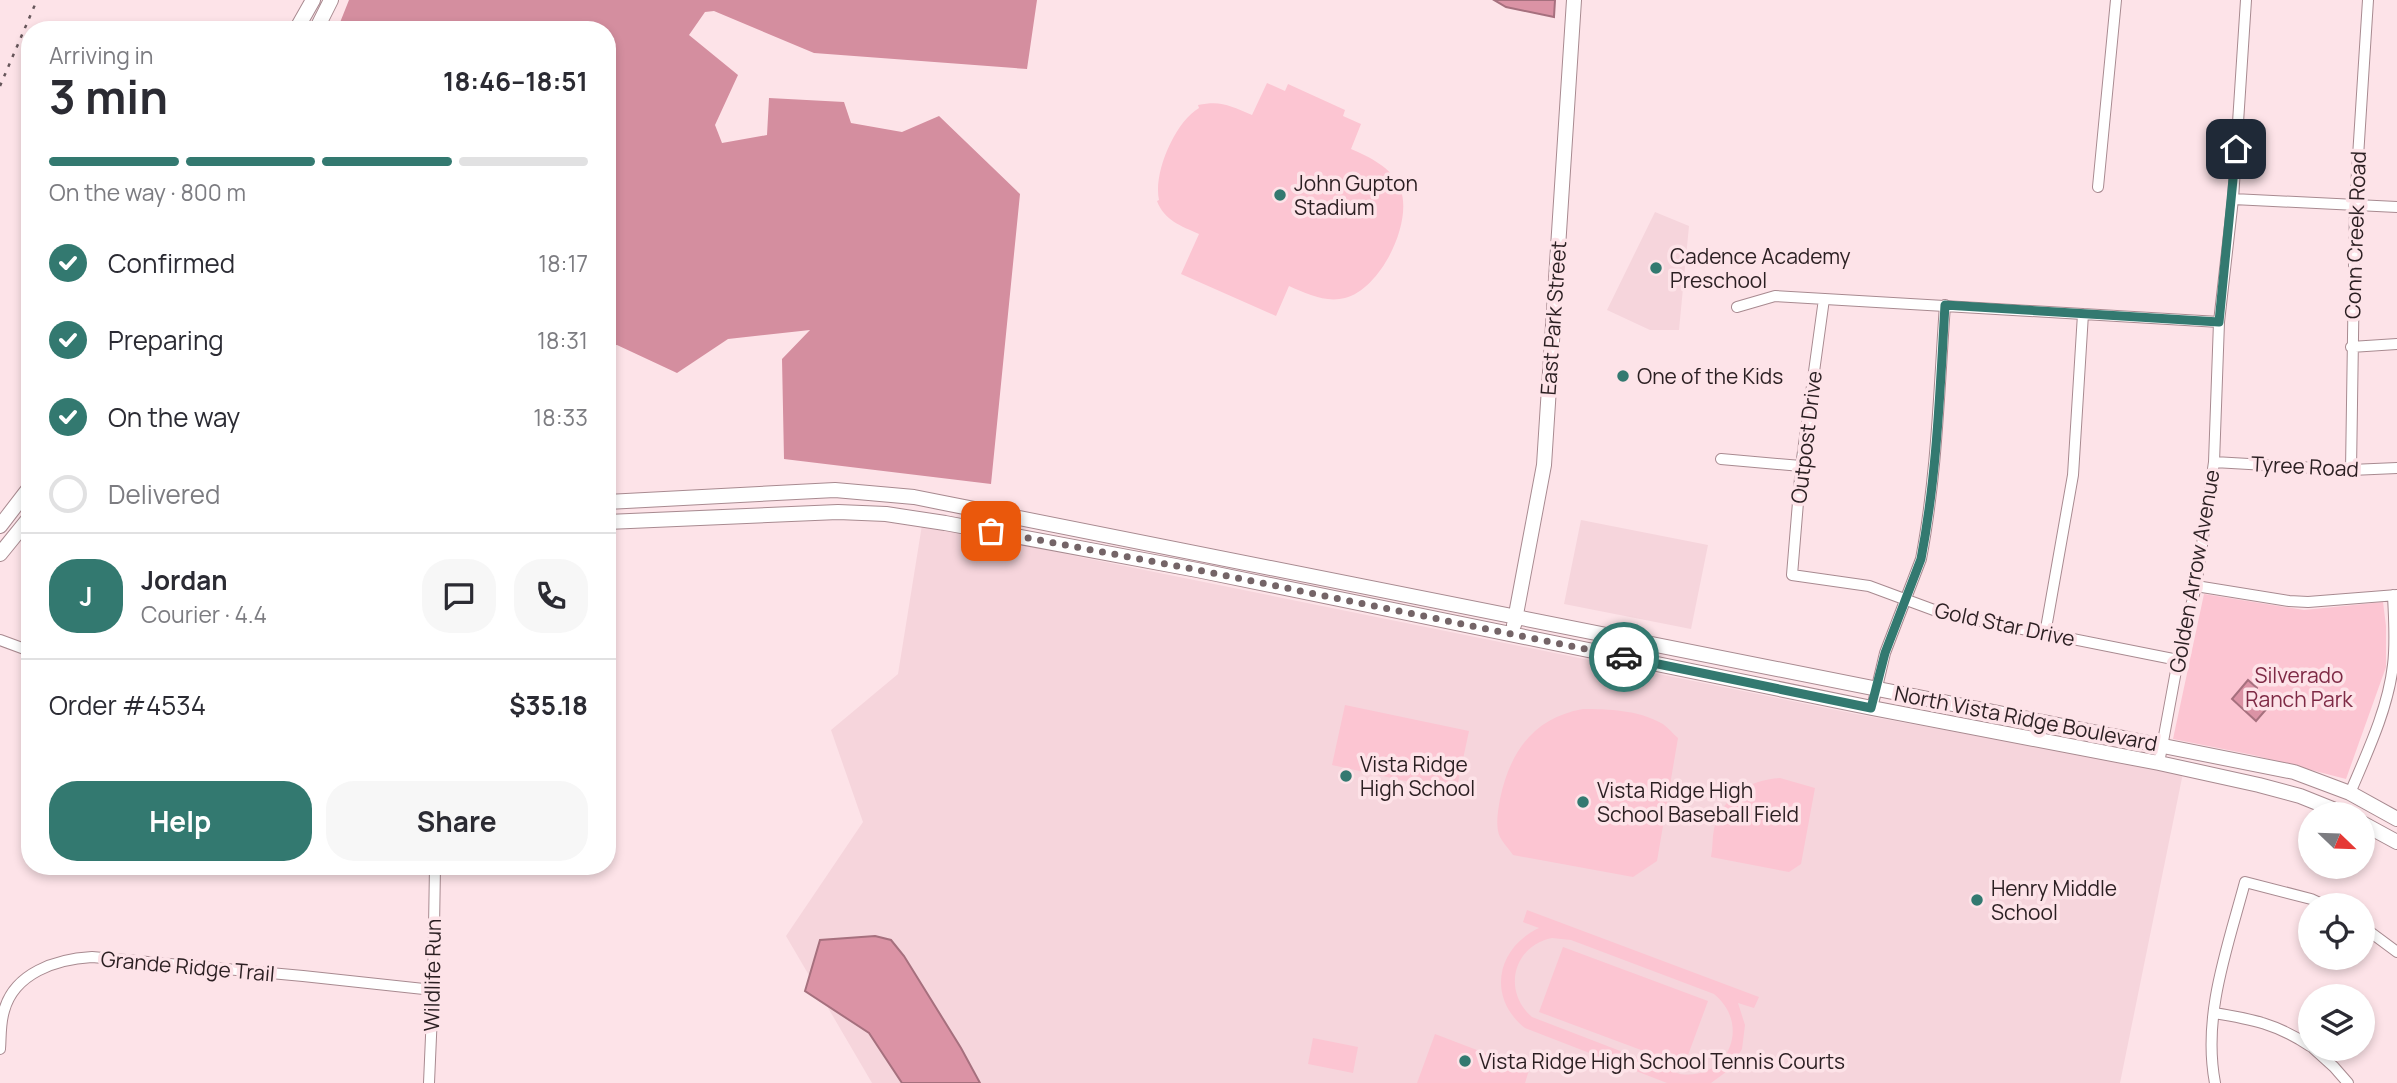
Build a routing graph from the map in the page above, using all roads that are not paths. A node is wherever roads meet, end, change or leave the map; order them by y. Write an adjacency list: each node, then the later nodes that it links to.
1 (313, 0): 7 (street)
2 (331, 0): 8 (street)
3 (1574, 0): 35 (street, East Park Street)
4 (2116, 0): 9 (street)
5 (2246, 0): 10 (street, Golden Arrow Avenue)
6 (2368, 0): 11 (street, Conn Creek Road)
7 (301, 21)
8 (320, 21)
9 (2098, 187)
10 (2233, 199): 11 (street); 17 (street, Golden Arrow Avenue)
11 (2355, 204): 12 (street); 19 (street, Conn Creek Road)
12 (2397, 207)
13 (1824, 299): 14 (street); 15 (street); 22 (street, Outpost Drive)
14 (1945, 305): 16 (street); 34 (street)
15 (1737, 307)
16 (2083, 314): 17 (street); 37 (street)
17 (2219, 322): 21 (street, Golden Arrow Avenue)
18 (2397, 344): 19 (street)
19 (2351, 347): 24 (street, Conn Creek Road)
20 (1721, 459): 22 (street)
21 (2214, 462): 24 (street, Tyree Road); 32 (street, Golden Arrow Avenue)
22 (1801, 466): 31 (street, Outpost Drive)
23 (2397, 468): 24 (street, Tyree Road)
24 (2351, 470)
25 (21, 499): 28 (street)
26 (616, 502): 35 (street, North Vista Ridge Boulevard)
27 (616, 522): 36 (street, North Vista Ridge Boulevard)
28 (0, 526)
29 (21, 528): 30 (street)
30 (0, 554)
31 (1791, 575): 34 (street, Gold Star Drive)
32 (2196, 586): 33 (street); 40 (street, Golden Arrow Avenue)
33 (2395, 595): 45 (street)
34 (1906, 599): 37 (street, Gold Star Drive); 41 (street)
35 (1516, 617): 36 (street, East Park Street); 41 (street, North Vista Ridge Boulevard)
36 (1512, 634): 42 (street, North Vista Ridge Boulevard)
37 (2045, 634): 40 (street, Gold Star Drive)
38 (0, 640): 39 (street)
39 (21, 647)
40 (2178, 660): 43 (street, Golden Arrow Avenue)
41 (1876, 688): 42 (street); 43 (street, North Vista Ridge Boulevard)
42 (1871, 708): 44 (street, North Vista Ridge Boulevard)
43 (2162, 746): 44 (street, Golden Arrow Avenue); 45 (street, North Vista Ridge Boulevard)
44 (2159, 763): 46 (street, North Vista Ridge Boulevard)
45 (2350, 793): 47 (street, North Vista Ridge Boulevard)
46 (2315, 802)
47 (2397, 819)
48 (2375, 829): 49 (street)
49 (2397, 842)
50 (435, 875): 54 (street, Wildlife Run)
51 (2298, 895): 55 (street)
52 (2375, 936): 53 (street)
53 (2397, 952)
54 (433, 990): 57 (street, Grande Ridge Trail); 59 (street, Wildlife Run)
55 (2214, 1013): 56 (street); 60 (street)
56 (2298, 1039)
57 (0, 1049)
58 (2327, 1061): 61 (street)
59 (429, 1083)
60 (2216, 1083)
61 (2348, 1083)

